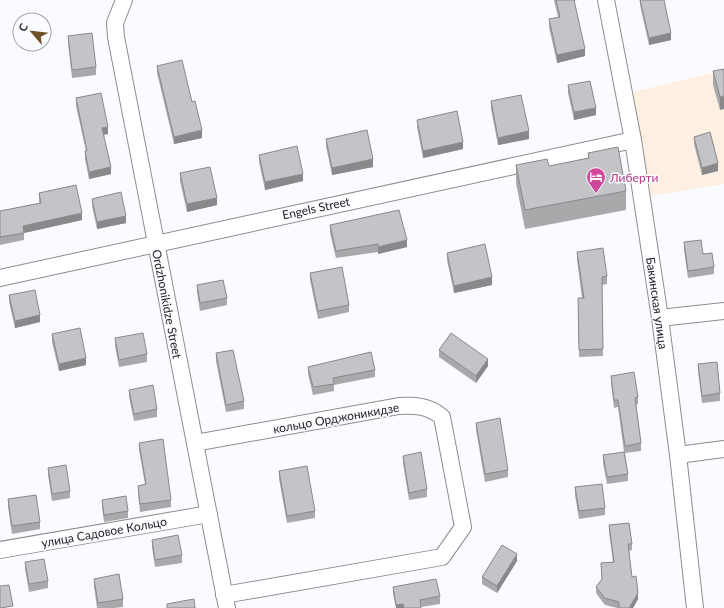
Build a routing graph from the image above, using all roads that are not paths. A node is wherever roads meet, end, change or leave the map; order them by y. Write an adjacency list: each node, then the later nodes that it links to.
1 (124, 0): 4 (street, Ordzhonikidze Street)
2 (606, 0): 3 (street, Бакинская улица)
3 (633, 140): 4 (street, Engels Street); 7 (street, Бакинская улица)
4 (154, 243): 5 (street, Engels Street); 8 (street, Ordzhonikidze Street)
5 (0, 278)
6 (724, 311): 7 (street)
7 (660, 318): 10 (street, Бакинская улица)
8 (195, 443): 11 (street, Ordzhonikidze Street); 13 (street, кольцо Орджоникидзе)
9 (724, 449): 10 (street)
10 (678, 454): 14 (street, Бакинская улица)
11 (209, 514): 12 (street, улица Садовое Кольцо); 13 (street, Ordzhonikidze Street)
12 (0, 550)
13 (225, 601)
14 (695, 608)

